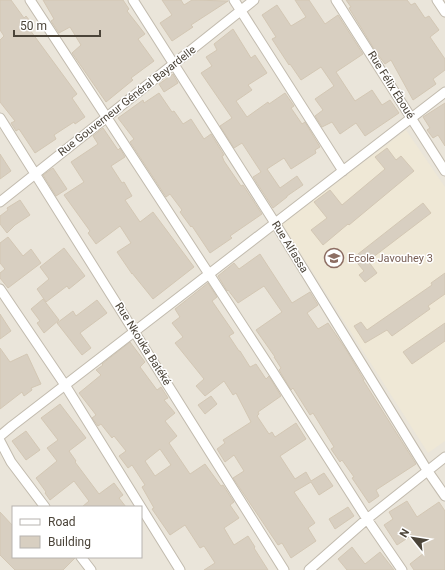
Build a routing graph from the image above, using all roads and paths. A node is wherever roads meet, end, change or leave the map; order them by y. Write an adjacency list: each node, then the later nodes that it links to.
1 (30, 0): 11 (street)
2 (133, 0): 9 (street, Rue Alfassa)
3 (234, 0): 7 (street)
4 (254, 0): 7 (street, Rue Gouverneur Général Bayardelle)
5 (336, 0): 13 (street, Rue Félix Éboué)
6 (437, 0): 8 (street)
7 (241, 10): 9 (street, Rue Gouverneur Général Bayardelle); 14 (street)
8 (445, 12)
9 (174, 64): 11 (street, Rue Gouverneur Général Bayardelle); 18 (street, Rue Alfassa)
10 (445, 92): 13 (street)
11 (106, 117): 16 (street, Rue Gouverneur Général Bayardelle); 19 (street)
12 (0, 118): 16 (street, Rue Nkouka Batéké)
13 (412, 118): 14 (street); 15 (street, Rue Félix Éboué)
14 (343, 171): 18 (street)
15 (445, 171)
16 (35, 173): 17 (street, Rue Gouverneur Général Bayardelle); 21 (street, Rue Nkouka Batéké)
17 (0, 202)
18 (275, 222): 19 (street); 26 (street, Rue Alfassa)
19 (209, 274): 21 (street); 31 (street)
20 (0, 289): 22 (street)
21 (134, 330): 22 (street); 35 (street, Rue Nkouka Batéké)
22 (65, 385): 23 (street); 29 (street)
23 (0, 436)
24 (0, 441): 28 (street)
25 (445, 457): 26 (street)
26 (428, 470): 27 (street, Rue Alfassa); 31 (street)
27 (445, 496)
28 (44, 506)
29 (140, 506)
30 (142, 509): 34 (street)
31 (367, 519): 36 (street); 37 (street)
32 (82, 558): 33 (street)
33 (91, 570)
34 (180, 570)
35 (284, 570)
36 (309, 570)
37 (402, 570)

